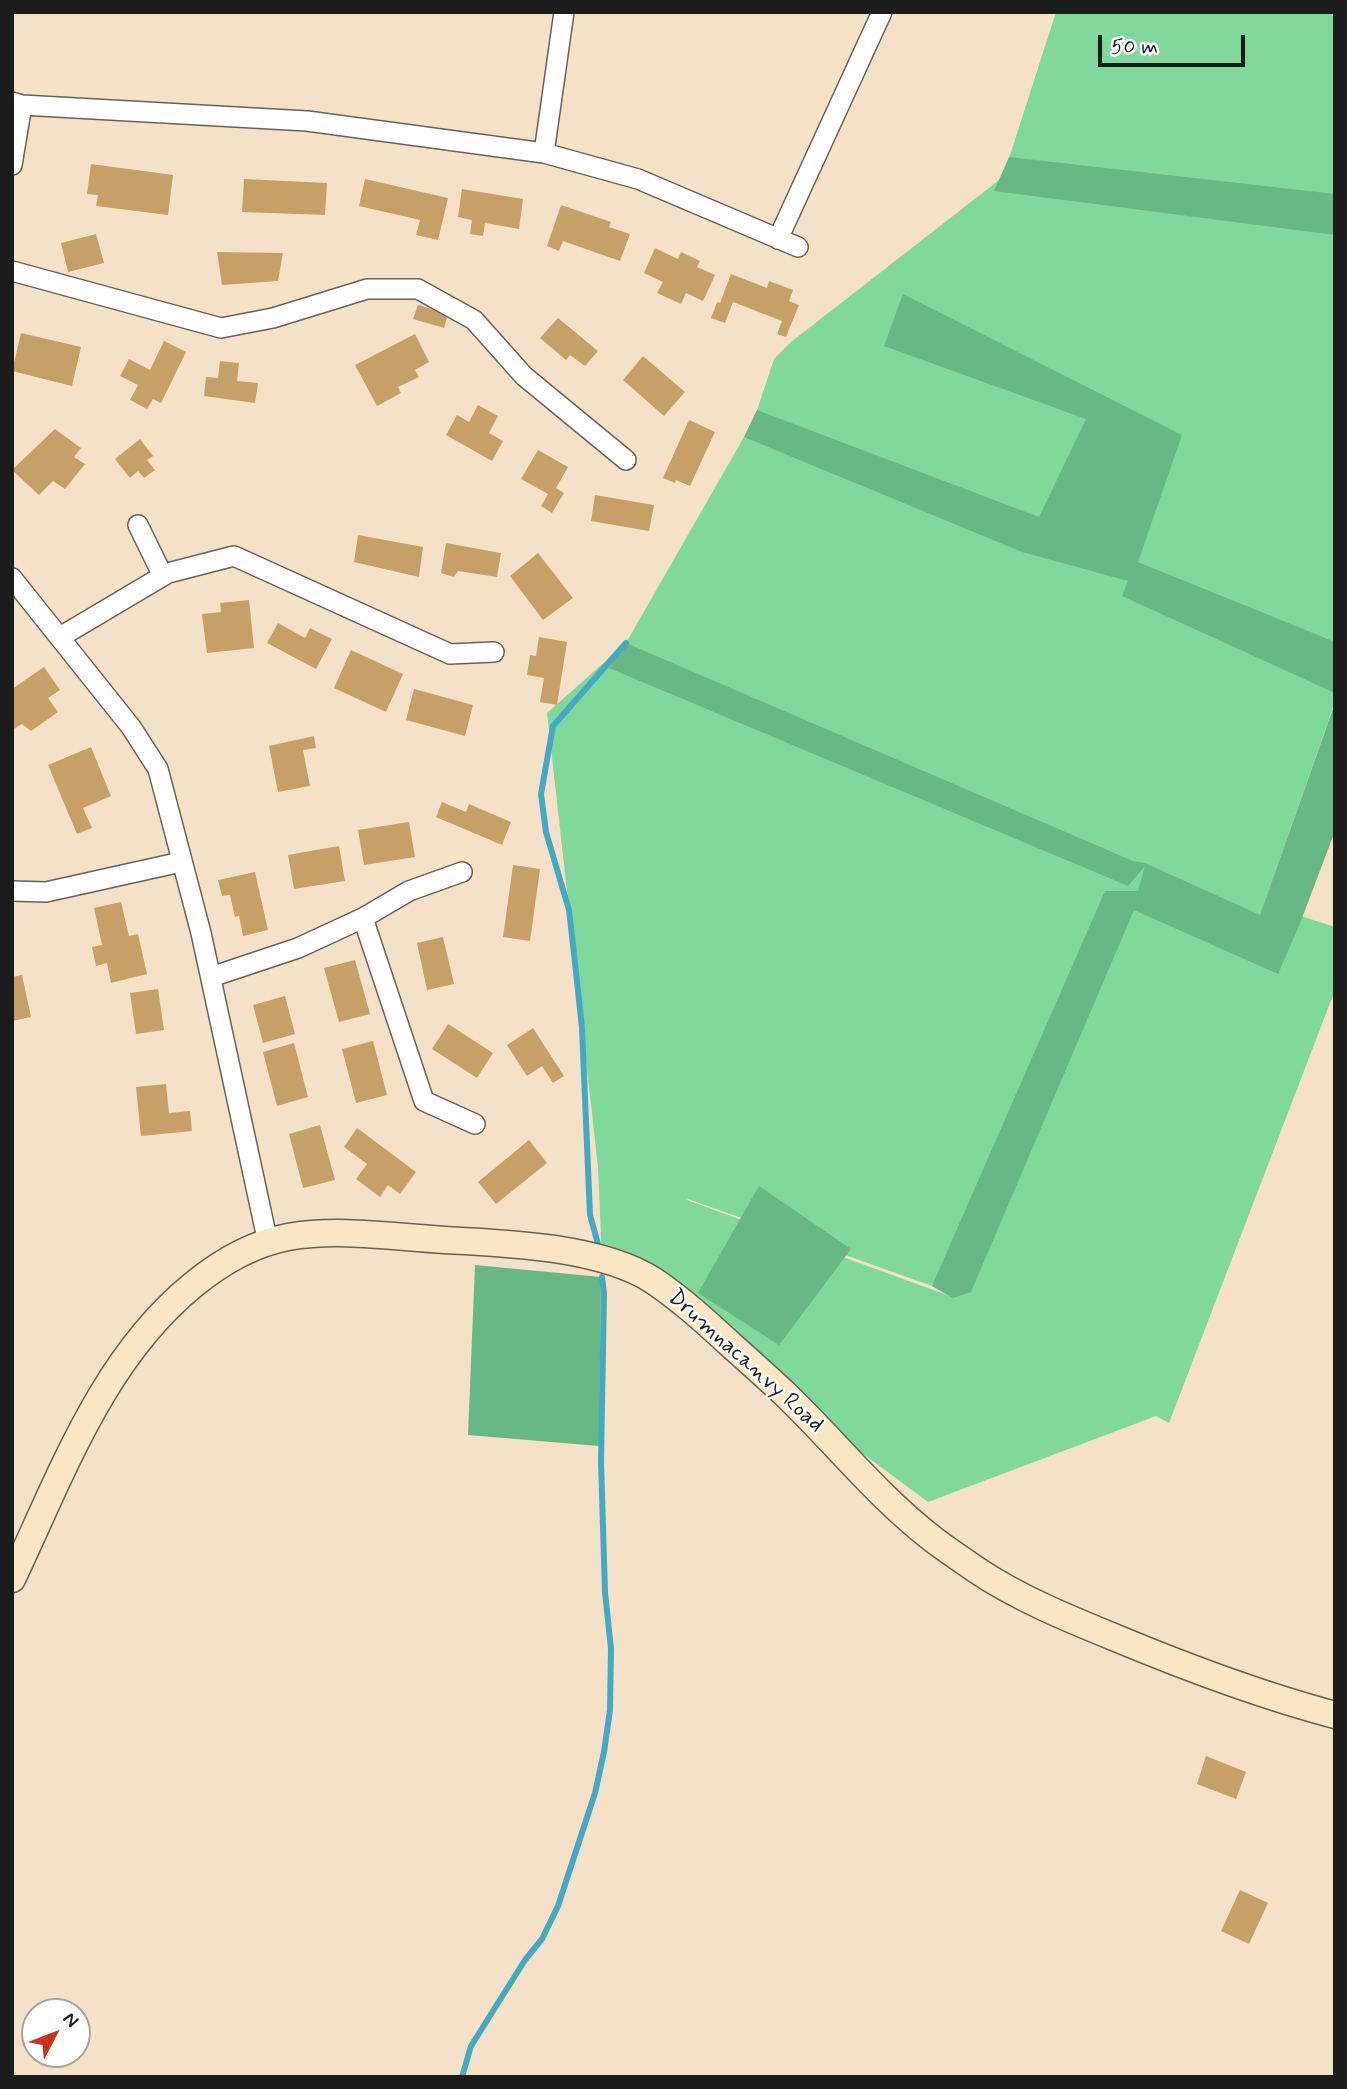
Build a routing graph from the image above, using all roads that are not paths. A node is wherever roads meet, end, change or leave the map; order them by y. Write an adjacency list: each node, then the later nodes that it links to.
1 (564, 12): 4 (street)
2 (882, 12): 6 (street)
3 (17, 104): 4 (street); 5 (street)
4 (544, 153): 6 (street)
5 (12, 165)
6 (778, 239): 7 (street)
7 (798, 247)
8 (12, 271): 9 (street)
9 (626, 460)
10 (138, 525): 11 (street)
11 (163, 576): 13 (street); 14 (street)
12 (12, 578): 13 (street)
13 (60, 637): 15 (street)
14 (494, 652)
15 (181, 862): 17 (street); 19 (street)
16 (462, 872): 18 (street)
17 (12, 891)
18 (363, 918): 19 (street); 20 (street)
19 (211, 976): 21 (street)
20 (475, 1124)
21 (268, 1242): 22 (main road, Drumnacanvy Road); 23 (main road, Drumnacanvy Road)
22 (12, 1579)
23 (1335, 1715)

